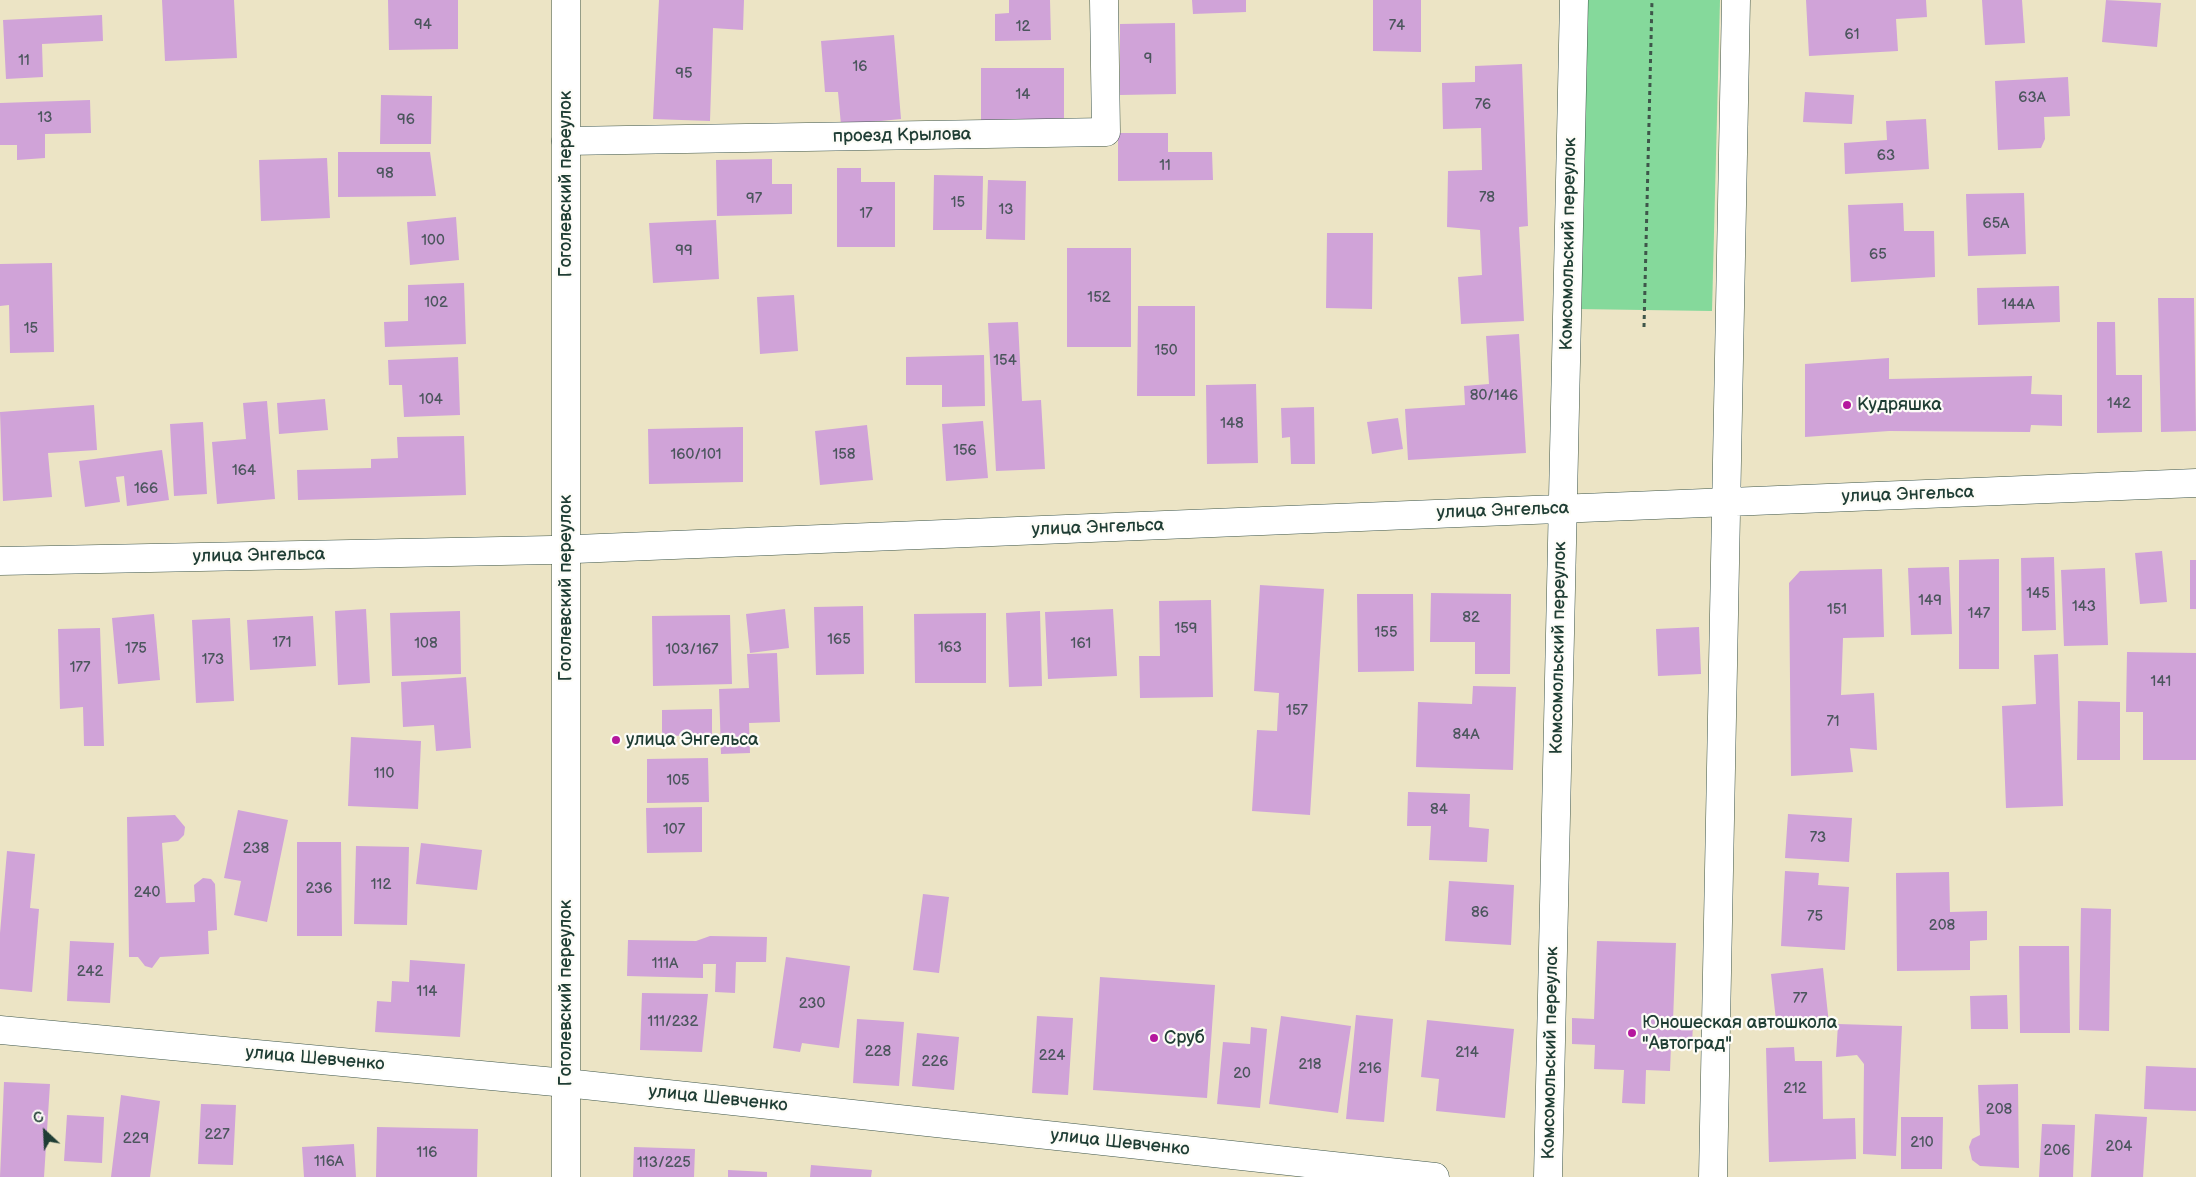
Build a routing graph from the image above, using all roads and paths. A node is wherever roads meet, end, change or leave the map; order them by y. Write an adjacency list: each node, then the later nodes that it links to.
1 (566, 0): 6 (street, Гоголевский переулок)
2 (1104, 0): 6 (street, проезд Крылова)
3 (1574, 0): 10 (street, Комсомольский переулок)
4 (1652, 0): 7 (path)
5 (1736, 0): 9 (street)
6 (566, 141): 11 (street, Гоголевский переулок)
7 (1644, 327)
8 (2196, 483): 9 (street, улица Энгельса)
9 (1725, 502): 10 (street, улица Энгельса); 18 (street)
10 (1562, 509): 11 (street, улица Энгельса); 17 (street, Комсомольский переулок)
11 (566, 549): 12 (street, улица Энгельса); 14 (street, Гоголевский переулок)
12 (0, 561)
13 (0, 1030): 14 (street, улица Шевченко)
14 (566, 1083): 15 (street, Гоголевский переулок); 16 (street, улица Шевченко)
15 (566, 1177)
16 (1434, 1177)
17 (1548, 1177)
18 (1713, 1177)

